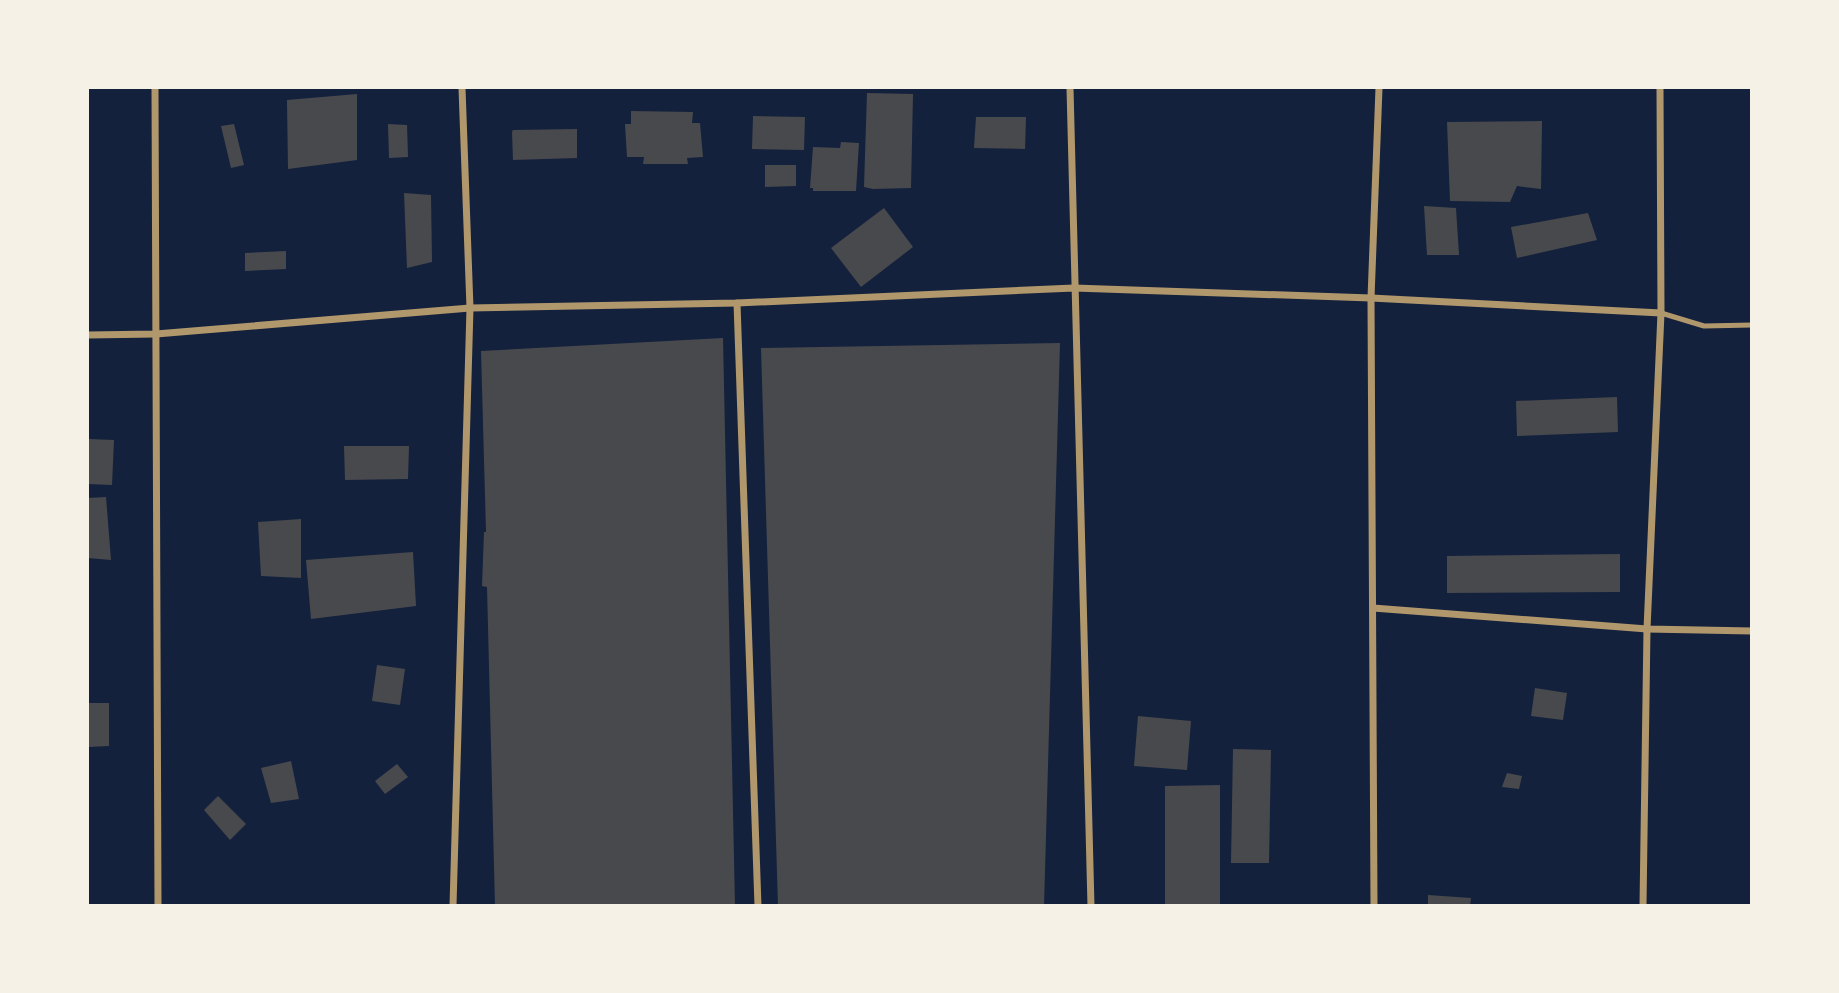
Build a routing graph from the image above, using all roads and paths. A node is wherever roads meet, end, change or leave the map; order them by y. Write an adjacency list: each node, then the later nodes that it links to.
1 (155, 88): 12 (street)
2 (462, 88): 9 (street)
3 (1070, 88): 6 (street)
4 (1379, 88): 7 (street)
5 (1660, 88): 10 (street)
6 (1074, 288): 7 (street); 8 (street); 20 (street)
7 (1371, 299): 10 (street); 14 (street)
8 (737, 303): 9 (street); 19 (street)
9 (470, 308): 12 (street); 18 (street)
10 (1661, 313): 11 (lane); 15 (street)
11 (1752, 325)
12 (156, 334): 13 (street); 17 (street)
13 (88, 335)
14 (1373, 608): 15 (street); 21 (street)
15 (1647, 629): 16 (street); 22 (street)
16 (1752, 631)
17 (158, 905)
18 (453, 905)
19 (758, 905)
20 (1091, 905)
21 (1374, 905)
22 (1643, 905)

